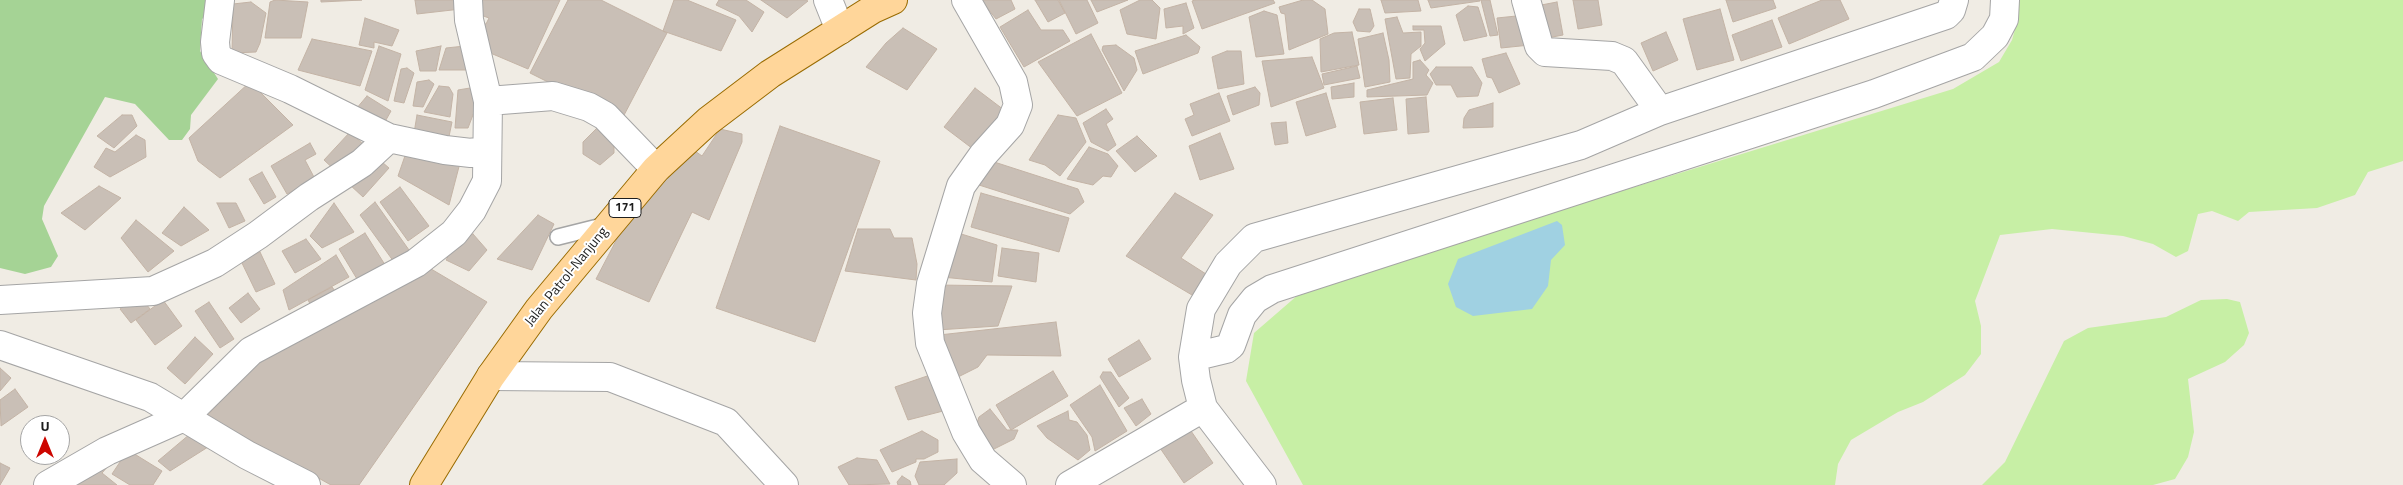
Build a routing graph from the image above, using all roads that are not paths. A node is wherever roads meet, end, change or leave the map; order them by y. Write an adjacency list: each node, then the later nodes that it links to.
1 (220, 0): 12 (street)
2 (468, 0): 10 (street)
3 (828, 0): 9 (street)
4 (966, 0): 27 (street)
5 (1526, 0): 11 (street)
6 (1954, 0): 11 (street)
7 (2005, 0): 19 (street)
8 (879, 3): 9 (main road, Jalan Patrol-Nanjung / 171)
9 (840, 30): 14 (main road, Jalan Patrol-Nanjung / 171)
10 (488, 101): 13 (street); 14 (street)
11 (1660, 111): 19 (street)
12 (389, 138): 13 (street); 17 (street)
13 (487, 150): 22 (street)
14 (656, 169): 15 (main road, Jalan Patrol-Nanjung / 171)
15 (610, 224): 16 (lane); 20 (main road, Jalan Patrol-Nanjung / 171)
16 (558, 237)
17 (0, 300)
18 (0, 345): 22 (street)
19 (1194, 357): 21 (street)
20 (491, 376): 25 (main road, Jalan Patrol-Nanjung / 171); 26 (street)
21 (1203, 408): 28 (street); 29 (street)
22 (184, 417): 23 (street); 24 (street)
23 (48, 485)
24 (306, 485)
25 (424, 485)
26 (784, 485)
27 (1012, 485)
28 (1070, 485)
29 (1262, 485)

